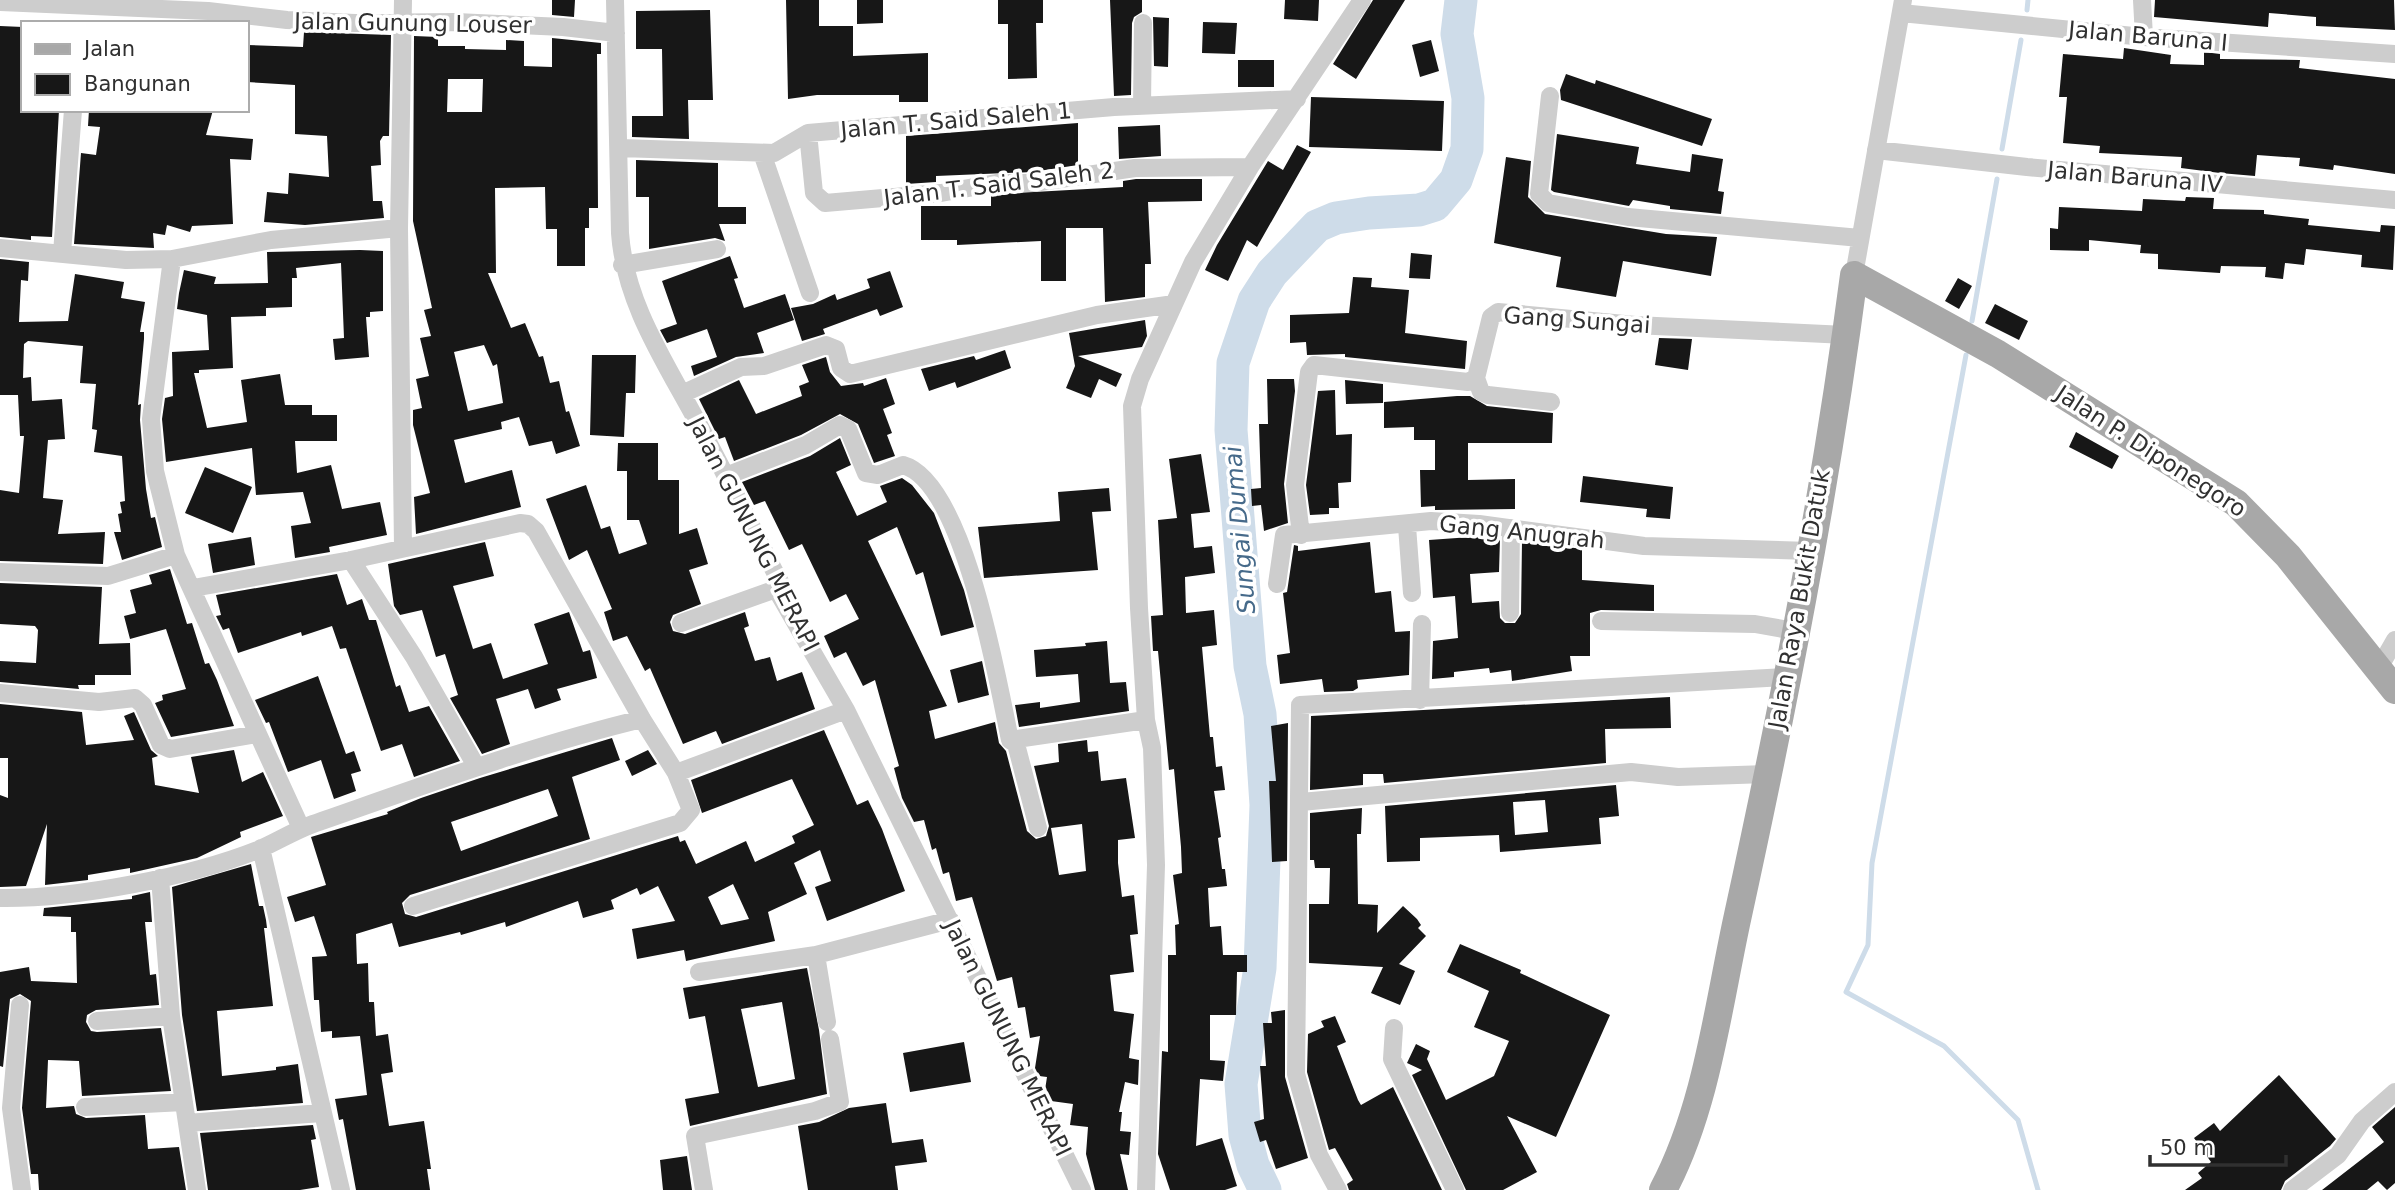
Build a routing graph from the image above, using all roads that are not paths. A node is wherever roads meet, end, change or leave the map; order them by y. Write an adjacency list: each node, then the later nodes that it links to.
1 (403, 0): 9 (street)
2 (615, 0): 11 (street, Jalan GUNUNG MERAPI)
3 (1362, 0): 15 (street)
4 (2142, 0): 12 (street)
5 (0, 2): 8 (street, Jalan Gunung Louser)
6 (130, 5): 8 (street, Jalan Gunung Louser); 9 (street, Jalan Gunung Louser)
7 (1902, 6): 12 (street, Jalan Baruna I); 20 (street, Jalan Raya Bukit Datuk)
8 (80, 15)
9 (402, 23): 11 (street, Jalan Gunung Louser); 24 (street)
10 (1143, 23): 16 (street)
11 (616, 33): 19 (street, Jalan GUNUNG MERAPI)
12 (2144, 37): 13 (street, Jalan Baruna I)
13 (2395, 54)
14 (1550, 96): 25 (street)
15 (1297, 99): 16 (street, Jalan T. Said Saleh 1); 22 (street)
16 (1142, 106): 18 (street, Jalan T. Said Saleh 1)
17 (73, 112): 28 (street)
18 (808, 133): 21 (street, Jalan T. Said Saleh 1); 22 (street, Jalan T. Said Saleh 2)
19 (620, 148): 21 (street, Jalan T. Said Saleh 1); 30 (street, Jalan GUNUNG MERAPI)
20 (1875, 150): 23 (street, Jalan Baruna IV); 25 (street, Jalan Raya Bukit Datuk)
21 (762, 153): 32 (street)
22 (1250, 167): 33 (street)
23 (2395, 200)
24 (399, 228): 29 (street); 42 (street)
25 (1860, 238): 31 (street, Jalan Raya Bukit Datuk)
26 (0, 248): 28 (street)
27 (717, 249): 30 (street)
28 (62, 253): 29 (street)
29 (172, 259): 44 (street)
30 (622, 265): 36 (street, Jalan GUNUNG MERAPI)
31 (1854, 275): 34 (main road, Jalan Raya Bukit Datuk); 58 (main road, Jalan P. Diponegoro)
32 (810, 293)
33 (1174, 304): 36 (street); 63 (street)
34 (1846, 335): 35 (street, Gang Sungai); 43 (main road, Jalan Raya Bukit Datuk)
35 (1476, 378): 37 (street); 41 (street)
36 (682, 394): 38 (street, Jalan GUNUNG MERAPI)
37 (1551, 402)
38 (726, 476): 49 (street, Jalan GUNUNG MERAPI); 65 (street)
39 (1407, 526): 40 (street, Gang Anugrah); 41 (street, Gang Anugrah); 50 (street)
40 (1511, 528): 43 (street, Gang Anugrah); 51 (street)
41 (1301, 535): 47 (street)
42 (402, 548): 45 (street); 62 (street)
43 (1810, 551): 55 (main road, Jalan Raya Bukit Datuk)
44 (176, 555): 46 (street); 48 (street)
45 (351, 560): 48 (street); 66 (street)
46 (0, 572)
47 (1277, 583)
48 (193, 588): 64 (street)
49 (776, 589): 53 (street); 61 (street, Jalan GUNUNG MERAPI)
50 (1412, 593)
51 (1510, 612)
52 (1601, 621): 55 (street)
53 (681, 624)
54 (1422, 624): 60 (street)
55 (1795, 631): 57 (main road, Jalan Raya Bukit Datuk)
56 (2395, 640): 58 (street)
57 (1786, 677): 60 (street); 68 (main road, Jalan Raya Bukit Datuk)
58 (2387, 679)
59 (0, 693): 64 (street)
60 (1420, 700): 69 (street)
61 (846, 709): 67 (street); 76 (street, Jalan GUNUNG MERAPI)
62 (642, 719): 66 (street); 67 (street)
63 (1146, 720): 65 (street); 93 (street)
64 (257, 734): 70 (street)
65 (1010, 740): 71 (street)
66 (476, 766): 70 (street)
67 (677, 773): 75 (street)
68 (1767, 774): 69 (street); 96 (main road, Jalan Raya Bukit Datuk)
69 (1301, 802): 94 (street)
70 (301, 828): 72 (street)
71 (1038, 828)
72 (261, 848): 73 (street); 86 (street)
73 (160, 878): 74 (street); 80 (street)
74 (0, 898)
75 (413, 906)
76 (950, 920): 77 (street); 92 (street, Jalan GUNUNG MERAPI)
77 (816, 955): 78 (street); 91 (street)
78 (699, 972)
79 (20, 1005): 88 (street)
80 (171, 1016): 81 (street); 84 (street)
81 (97, 1021)
82 (1394, 1028): 95 (street)
83 (2395, 1093): 97 (street)
84 (184, 1102): 85 (street); 87 (street)
85 (85, 1107)
86 (322, 1113): 87 (street); 90 (street)
87 (187, 1123): 89 (street)
88 (22, 1190)
89 (197, 1190)
90 (341, 1190)
91 (704, 1190)
92 (1082, 1190)
93 (1146, 1190)
94 (1338, 1190)
95 (1455, 1190)
96 (1663, 1190)
97 (2292, 1190)

